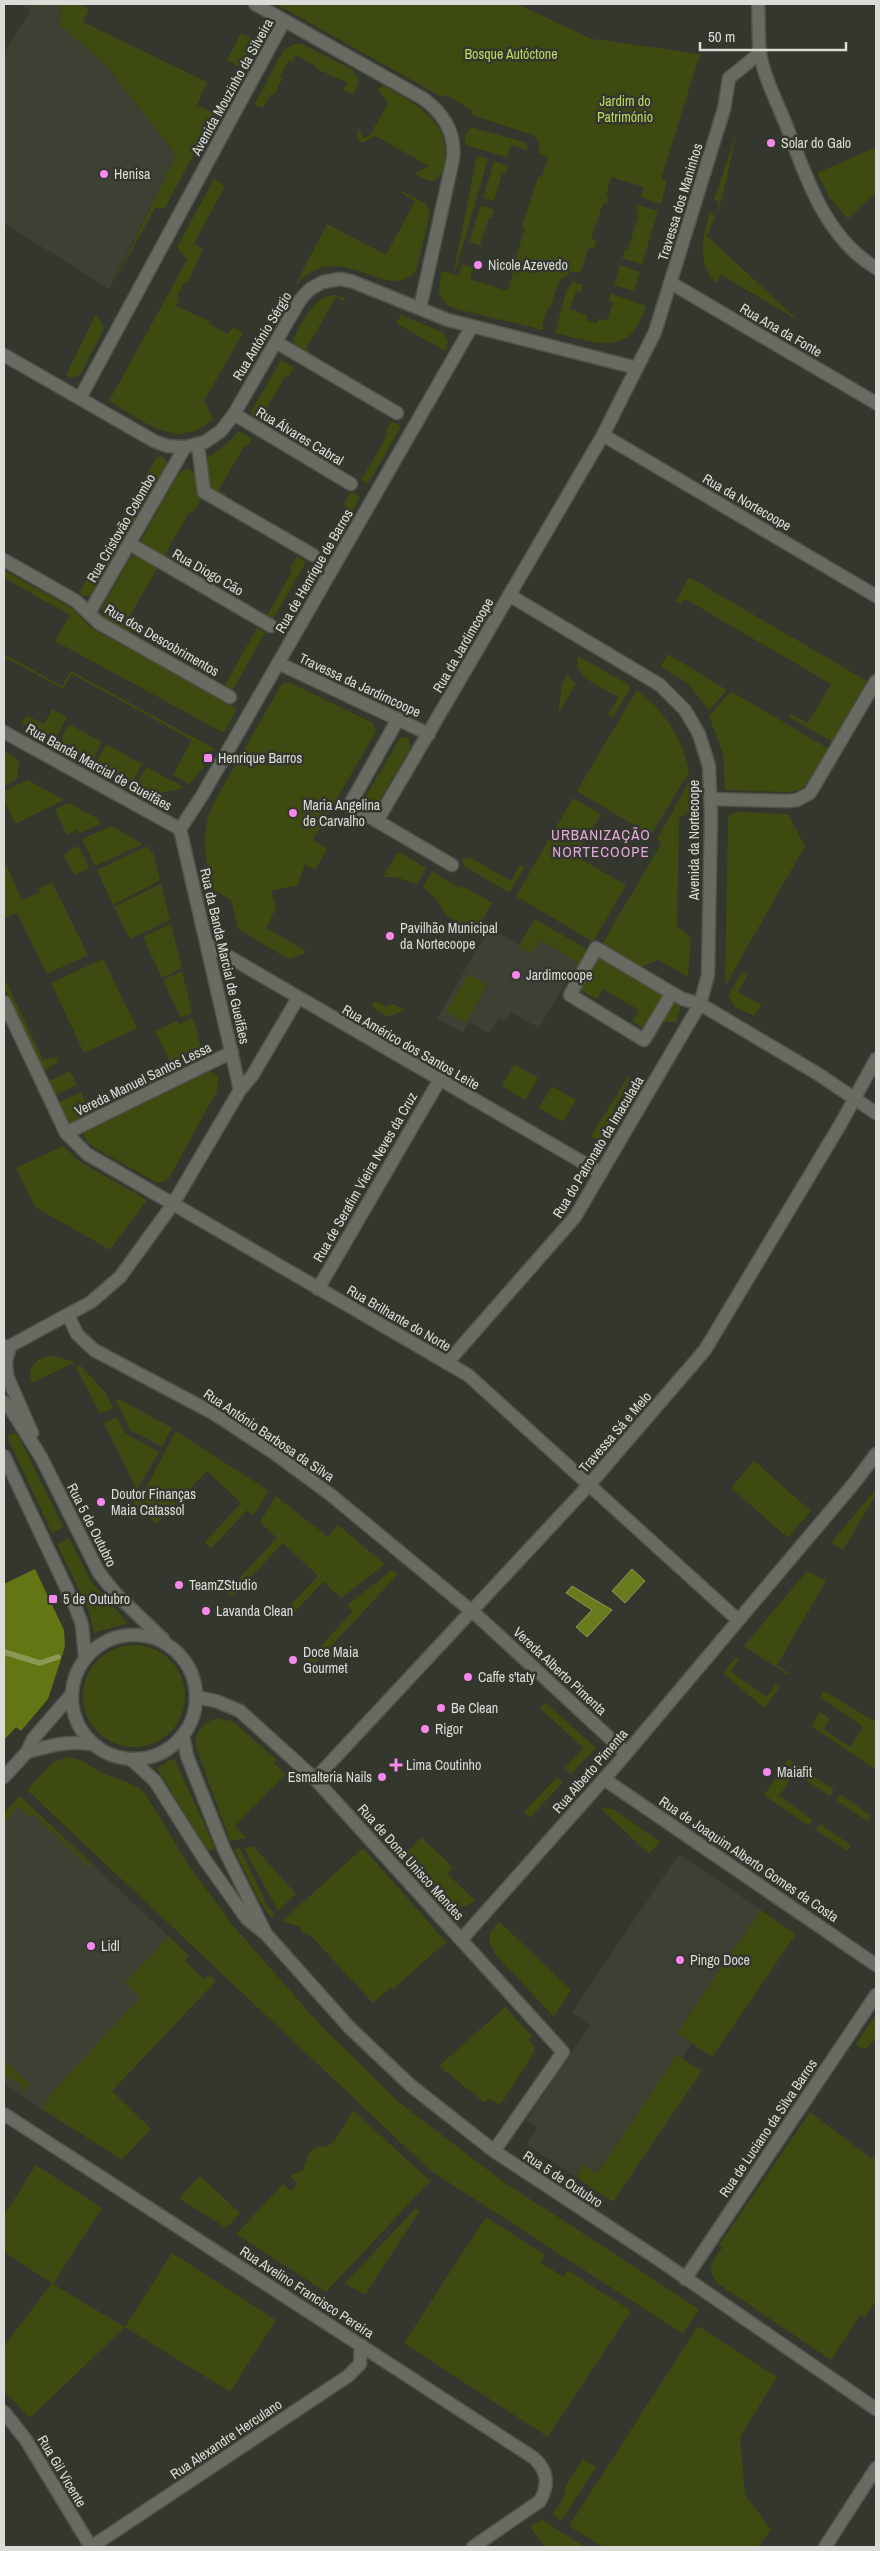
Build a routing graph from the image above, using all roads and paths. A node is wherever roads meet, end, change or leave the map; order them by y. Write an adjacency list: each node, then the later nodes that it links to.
1 (255, 4): 3 (street)
2 (758, 4): 4 (street)
3 (284, 21): 7 (street, Avenida Mouzinho da Silveira); 12 (street, Avenida Mouzinho da Silveira)
4 (760, 53): 5 (street); 6 (street, Travessa dos Maninhos)
5 (876, 268)
6 (671, 283): 11 (street, Travessa dos Maninhos); 13 (street, Rua Ana da Fonte)
7 (420, 308): 8 (street, Rua António Sérgio); 9 (street, Rua António Sérgio)
8 (472, 326): 11 (street, Rua António Sérgio); 26 (street, Rua de Henrique de Barros)
9 (276, 342): 14 (street); 15 (street, Rua António Sérgio)
10 (4, 354): 12 (street)
11 (636, 368): 16 (street, Rua da Jardimcoope)
12 (80, 398): 17 (street)
13 (876, 403)
14 (396, 412)
15 (234, 414): 17 (street, Rua António Sérgio); 18 (street, Rua Álvares Cabral)
16 (603, 435): 22 (street, Rua da Jardimcoope); 23 (street, Rua da Nortecoope)
17 (188, 450): 19 (street, Rua Cristovão Colombo); 20 (street)
18 (351, 484)
19 (130, 544): 24 (street, Rua Cristovão Colombo); 25 (street, Rua Diogo Cão)
20 (314, 555)
21 (4, 560): 24 (street, Rua dos Descobrimentos)
22 (509, 595): 31 (street, Rua da Jardimcoope); 32 (street, Avenida da Nortecoope)
23 (876, 596)
24 (89, 613): 28 (street, Rua dos Descobrimentos)
25 (270, 626)
26 (278, 663): 29 (street, Travessa da Jardimcoope); 34 (street, Rua de Henrique de Barros)
27 (876, 681): 32 (street)
28 (230, 697)
29 (398, 719): 31 (street, Travessa da Jardimcoope); 33 (street)
30 (4, 732): 34 (street, Rua Banda Marcial de Gueifães)
31 (429, 734): 33 (street, Rua da Jardimcoope)
32 (710, 799): 40 (street, Avenida da Nortecoope)
33 (377, 821): 35 (street)
34 (180, 829): 36 (street, Rua da Banda Marcial de Gueifães)
35 (452, 865)
36 (207, 944): 38 (street, Rua Américo dos Santos Leite); 41 (street, Rua da Banda Marcial de Gueifães)
37 (672, 993): 37 (street); 40 (street)
38 (298, 998): 43 (street, Rua Américo dos Santos Leite); 44 (street, Rua da Banda Marcial de Gueifães)
39 (4, 1002): 47 (street, Vereda Manuel Santos Lessa)
40 (700, 1004): 45 (street); 48 (street, Rua do Patronato da Imaculada)
41 (232, 1052): 44 (street, Rua da Banda Marcial de Gueifães); 47 (street, Vereda Manuel Santos Lessa)
42 (876, 1059): 45 (street, Travessa Sá e Melo)
43 (438, 1081): 48 (street, Rua Américo dos Santos Leite); 50 (street, Rua de Serafim Vieira Neves da Cruz)
44 (240, 1090): 49 (street, Rua da Banda Marcial de Gueifães)
45 (855, 1098): 46 (street); 58 (street, Travessa Sá e Melo)
46 (876, 1112)
47 (66, 1133): 49 (street, Vereda Manuel Santos Lessa)
48 (601, 1173): 53 (street, Rua do Patronato da Imaculada)
49 (173, 1204): 50 (street, Rua Brilhante do Norte); 51 (street, Rua da Banda Marcial de Gueifães)
50 (318, 1288): 53 (street, Rua Brilhante do Norte)
51 (68, 1316): 52 (street, Rua da Banda Marcial de Gueifães); 59 (street, Rua António Barbosa da Silva)
52 (7, 1346): 57 (street)
53 (447, 1363): 58 (street, Rua Brilhante do Norte)
54 (4, 1402): 57 (street, Rua 5 de Outubro)
55 (876, 1454): 60 (street, Rua Alberto Pimenta)
56 (4, 1456): 62 (street)
57 (41, 1457): 61 (street, Rua 5 de Outubro)
58 (589, 1485): 59 (street, Travessa Sá e Melo); 60 (street)
59 (472, 1613): 68 (street, Vereda Alberto Pimenta); 71 (street, Travessa Sá e Melo)
60 (738, 1620): 68 (street, Rua Alberto Pimenta)
61 (172, 1648): 62 (street, Rua 5 de Outubro); 64 (street, Rua 5 de Outubro)
62 (85, 1658): 63 (street, Rua 5 de Outubro)
63 (71, 1695): 66 (street, Rua 5 de Outubro); 67 (street)
64 (196, 1697): 65 (street, Rua 5 de Outubro); 71 (street, Rua de Dona Unisco Mendes)
65 (183, 1735): 69 (street, Rua 5 de Outubro); 73 (street, Rua 5 de Outubro)
66 (92, 1744): 67 (street); 69 (street, Rua 5 de Outubro)
67 (28, 1752): 70 (street)
68 (626, 1753): 72 (street, Rua Alberto Pimenta)
69 (130, 1759): 73 (street, Rua 5 de Outubro)
70 (4, 1777)
71 (315, 1779): 74 (street, Rua de Dona Unisco Mendes)
72 (604, 1779): 74 (street, Rua Alberto Pimenta); 75 (street, Rua de Joaquim Alberto Gomes da Costa)
73 (266, 1934): 78 (street, Rua 5 de Outubro)
74 (461, 1940): 78 (street, Rua de Dona Unisco Mendes)
75 (876, 1965)
76 (876, 1995): 79 (street, Rua de Luciano da Silva Barros)
77 (4, 2114): 80 (street, Rua Avelino Francisco Pereira)
78 (494, 2151): 79 (street, Rua 5 de Outubro)
79 (685, 2279): 81 (street, Rua 5 de Outubro)
80 (361, 2345): 85 (street, Rua Alexandre Herculano); 86 (street, Rua Avelino Francisco Pereira)
81 (871, 2406): 83 (street)
82 (4, 2412): 85 (street, Rua Gil Vicente)
83 (876, 2417)
84 (876, 2468): 87 (street)
85 (91, 2547)
86 (473, 2547)
87 (825, 2547)

